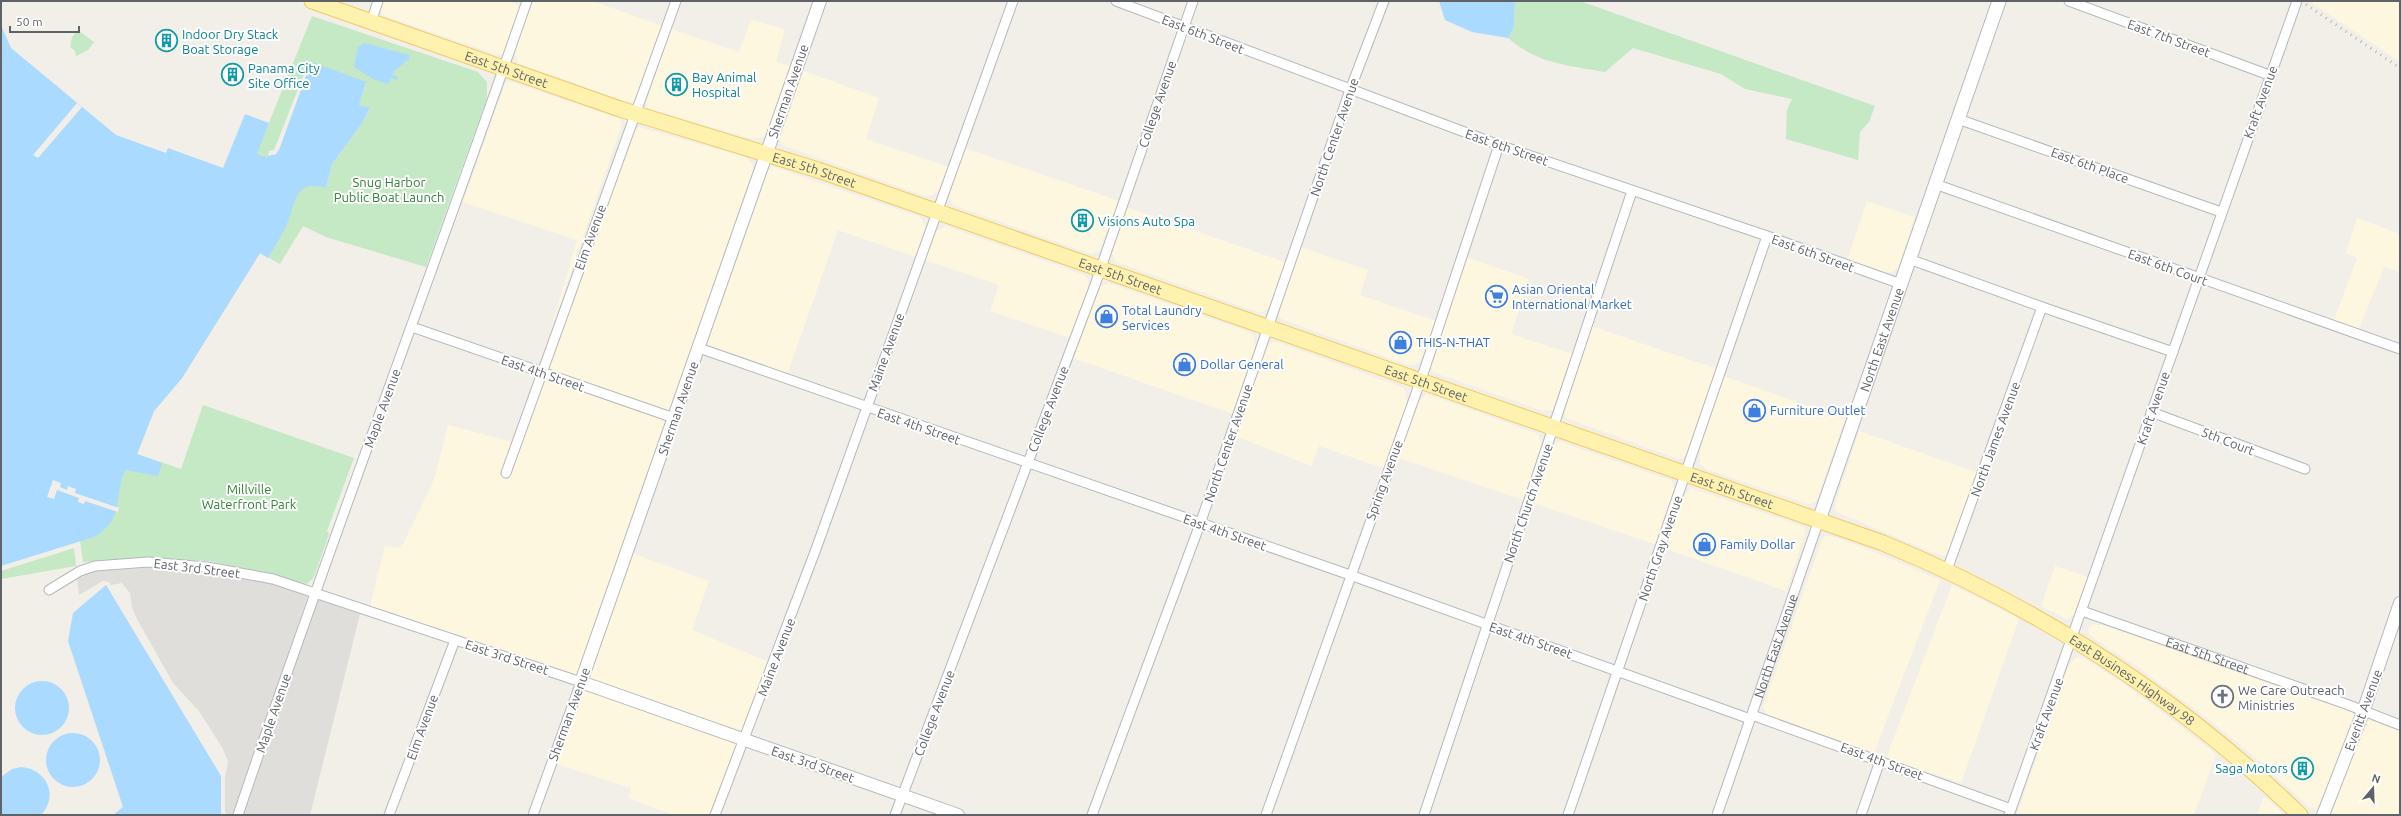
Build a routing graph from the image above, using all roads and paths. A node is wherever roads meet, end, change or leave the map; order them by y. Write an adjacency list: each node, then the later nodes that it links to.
1 (312, 1): 13 (main road, East 5th Street)
2 (378, 1): 13 (street)
3 (527, 1): 15 (street, Maple Avenue)
4 (676, 1): 18 (street, Elm Avenue)
5 (820, 1): 21 (street, Sherman Avenue)
6 (1013, 1): 24 (street, Maine Avenue)
7 (1116, 1): 14 (street, East 6th Street)
8 (1192, 1): 14 (street, College Avenue)
9 (1384, 1): 17 (street, North Center Avenue)
10 (1999, 1): 19 (main road, North East Avenue)
11 (2069, 1): 16 (street, East 7th Street)
12 (2297, 1): 16 (street, Kraft Avenue)
13 (371, 22): 15 (main road, East 5th Street)
14 (1184, 26): 17 (street, East 6th Street); 28 (street, College Avenue)
15 (504, 69): 18 (main road, East 5th Street); 32 (street, Maple Avenue)
16 (2270, 75): 25 (street, Kraft Avenue)
17 (1350, 90): 20 (street, East 6th Street); 33 (street, North Center Avenue)
18 (636, 114): 21 (main road, East 5th Street); 37 (street, Elm Avenue)
19 (1958, 119): 22 (main road, North East Avenue); 25 (street, East 6th Place)
20 (1499, 145): 23 (street, East 6th Street); 38 (street, Spring Avenue)
21 (767, 153): 24 (main road, East 5th Street); 34 (street, Sherman Avenue)
22 (1935, 184): 27 (main road, North East Avenue); 29 (street, East 6th Court)
23 (1632, 191): 26 (street, East 6th Street); 42 (street, North Church Avenue)
24 (937, 212): 28 (main road, East 5th Street); 39 (street, Maine Avenue)
25 (2221, 212): 29 (street, Kraft Avenue)
26 (1767, 236): 30 (street, East 6th Street); 46 (street, North Gray Avenue)
27 (1909, 259): 30 (main road, North East Avenue); 31 (street)
28 (1100, 268): 33 (main road, East 5th Street); 43 (street, College Avenue)
29 (2199, 278): 35 (street, East 6th Court); 36 (street, Kraft Avenue)
30 (1901, 284): 47 (main road, North East Avenue)
31 (2042, 307): 36 (street); 49 (street, North James Avenue)
32 (412, 327): 37 (street, East 4th Street); 52 (street, Maple Avenue)
33 (1267, 327): 38 (main road, East 5th Street); 48 (street, North Center Avenue)
34 (699, 348): 39 (street, East 4th Street); 41 (street, Sherman Avenue)
35 (2400, 349)
36 (2173, 352): 40 (street, Kraft Avenue)
37 (541, 372): 41 (street, East 4th Street); 45 (street, Elm Avenue)
38 (1420, 380): 42 (main road, East 5th Street); 50 (street, Spring Avenue)
39 (866, 408): 43 (street, East 4th Street); 63 (street, Maine Avenue)
40 (2151, 412): 44 (street, 5th Court); 54 (street, Kraft Avenue)
41 (674, 418): 59 (street, Sherman Avenue)
42 (1553, 427): 46 (main road, East 5th Street); 55 (street, North Church Avenue)
43 (1028, 462): 48 (street, East 4th Street); 65 (street, College Avenue)
44 (2305, 469)
45 (506, 473)
46 (1686, 473): 47 (main road, East 5th Street); 58 (street, North Gray Avenue)
47 (1819, 520): 49 (main road, East 5th Street); 61 (street, North East Avenue)
48 (1200, 524): 50 (street, East 4th Street); 73 (street, North Center Avenue)
49 (1947, 570): 56 (main road, East Business Highway 98)
50 (1350, 575): 55 (street, East 4th Street); 74 (street, Spring Avenue)
51 (49, 590): 52 (street, East 3rd Street)
52 (314, 592): 57 (street, East 3rd Street); 67 (street, Maple Avenue)
53 (2400, 603): 60 (street, Everitt Avenue)
54 (2082, 611): 56 (street, Kraft Avenue); 60 (street, East 5th Street)
55 (1487, 624): 58 (street, East 4th Street); 75 (street, North Church Avenue)
56 (2073, 638): 66 (street, Kraft Avenue); 79 (main road, East Business Highway 98)
57 (455, 640): 59 (street, East 3rd Street); 68 (street, Elm Avenue)
58 (1618, 670): 61 (street, East 4th Street); 76 (street, North Gray Avenue)
59 (581, 682): 63 (street, East 3rd Street); 69 (street, Sherman Avenue)
60 (2363, 712): 62 (street, East 5th Street); 80 (street, Everitt Avenue)
61 (1751, 716): 64 (street, East 4th Street); 77 (street, North East Avenue)
62 (2400, 725)
63 (745, 740): 65 (street, East 3rd Street); 70 (street, Maine Avenue)
64 (1880, 760): 66 (street, East 4th Street); 78 (street)
65 (903, 795): 71 (street, College Avenue); 72 (street, East 3rd Street)
66 (2010, 812)
67 (238, 815)
68 (389, 815)
69 (533, 815)
70 (715, 815)
71 (895, 815)
72 (958, 815)
73 (1092, 815)
74 (1266, 815)
75 (1424, 815)
76 (1568, 815)
77 (1717, 815)
78 (1861, 815)
79 (2300, 815)
80 (2323, 815)

